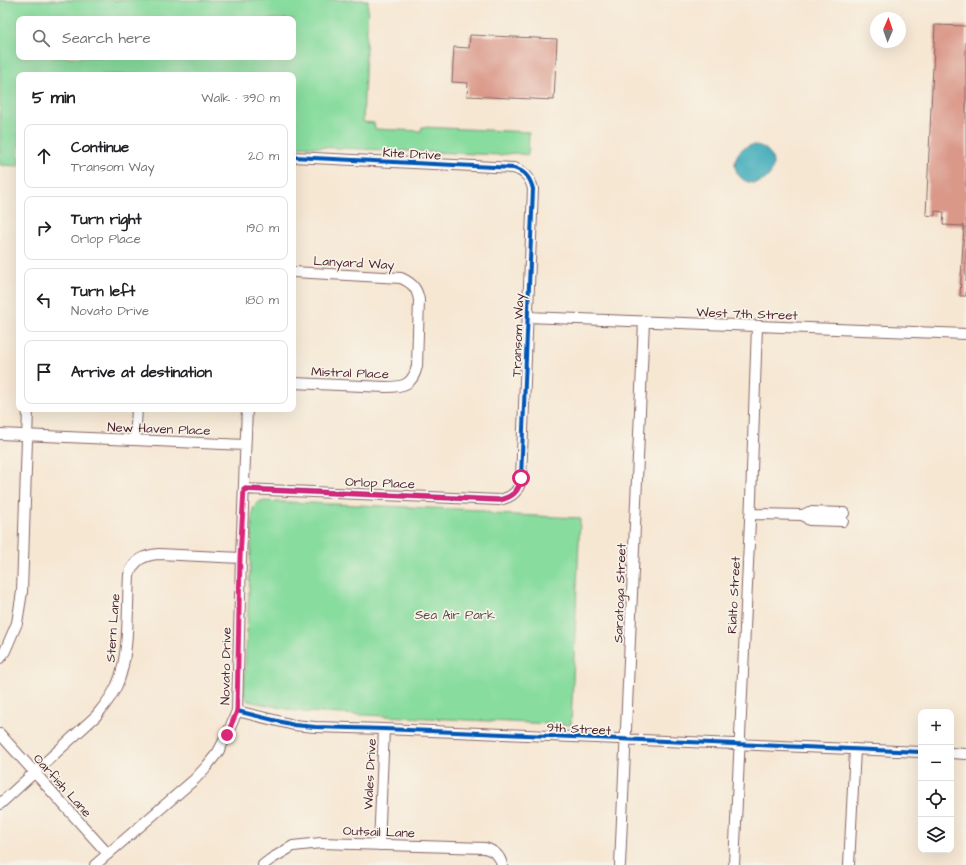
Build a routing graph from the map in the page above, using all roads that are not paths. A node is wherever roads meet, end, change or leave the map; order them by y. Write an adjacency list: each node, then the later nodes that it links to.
1 (296, 157): 2 (street, Kite Drive)
2 (528, 175): 4 (street, Transom Way)
3 (296, 272): 9 (street, Lanyard Way)
4 (527, 317): 5 (street, West 7th Street); 18 (street, Transom Way)
5 (644, 321): 6 (street, West 7th Street); 26 (street, Saratoga Street)
6 (757, 326): 7 (street, West 7th Street); 19 (street, Rialto Street)
7 (966, 334)
8 (296, 383): 9 (street, Mistral Place)
9 (405, 385)
10 (28, 412): 14 (street)
11 (137, 412): 15 (street)
12 (247, 412): 16 (street, Novato Drive)
13 (0, 434): 14 (street, New Haven Place)
14 (27, 435): 15 (street, New Haven Place); 22 (street)
15 (135, 440): 16 (street, New Haven Place)
16 (245, 444): 17 (street, Novato Drive)
17 (244, 489): 18 (street, Orlop Place); 21 (street, Novato Drive)
18 (514, 494)
19 (751, 514): 20 (street); 27 (street, Rialto Street)
20 (843, 517)
21 (240, 558): 23 (street, Novato Drive); 32 (street, Stern Lane)
22 (0, 658)
23 (237, 711): 24 (street, 9th Street); 35 (street, Novato Drive)
24 (384, 729): 26 (street, 9th Street); 34 (street, Wales Drive)
25 (0, 734): 32 (street, Oarfish Lane)
26 (626, 740): 27 (street, 9th Street); 39 (street, Saratoga Street)
27 (739, 745): 28 (street, 9th Street); 40 (street, Rialto Street)
28 (854, 749): 29 (street, 9th Street); 41 (street)
29 (918, 752)
30 (954, 753): 31 (street)
31 (966, 754)
32 (34, 772): 33 (street, Stern Lane); 35 (street, Oarfish Lane)
33 (0, 804)
34 (379, 845): 37 (street, Outsail Lane); 38 (street, Outsail Lane)
35 (108, 854): 36 (street, Novato Drive)
36 (95, 865)
37 (263, 865)
38 (502, 865)
39 (620, 865)
40 (734, 865)
41 (850, 865)

